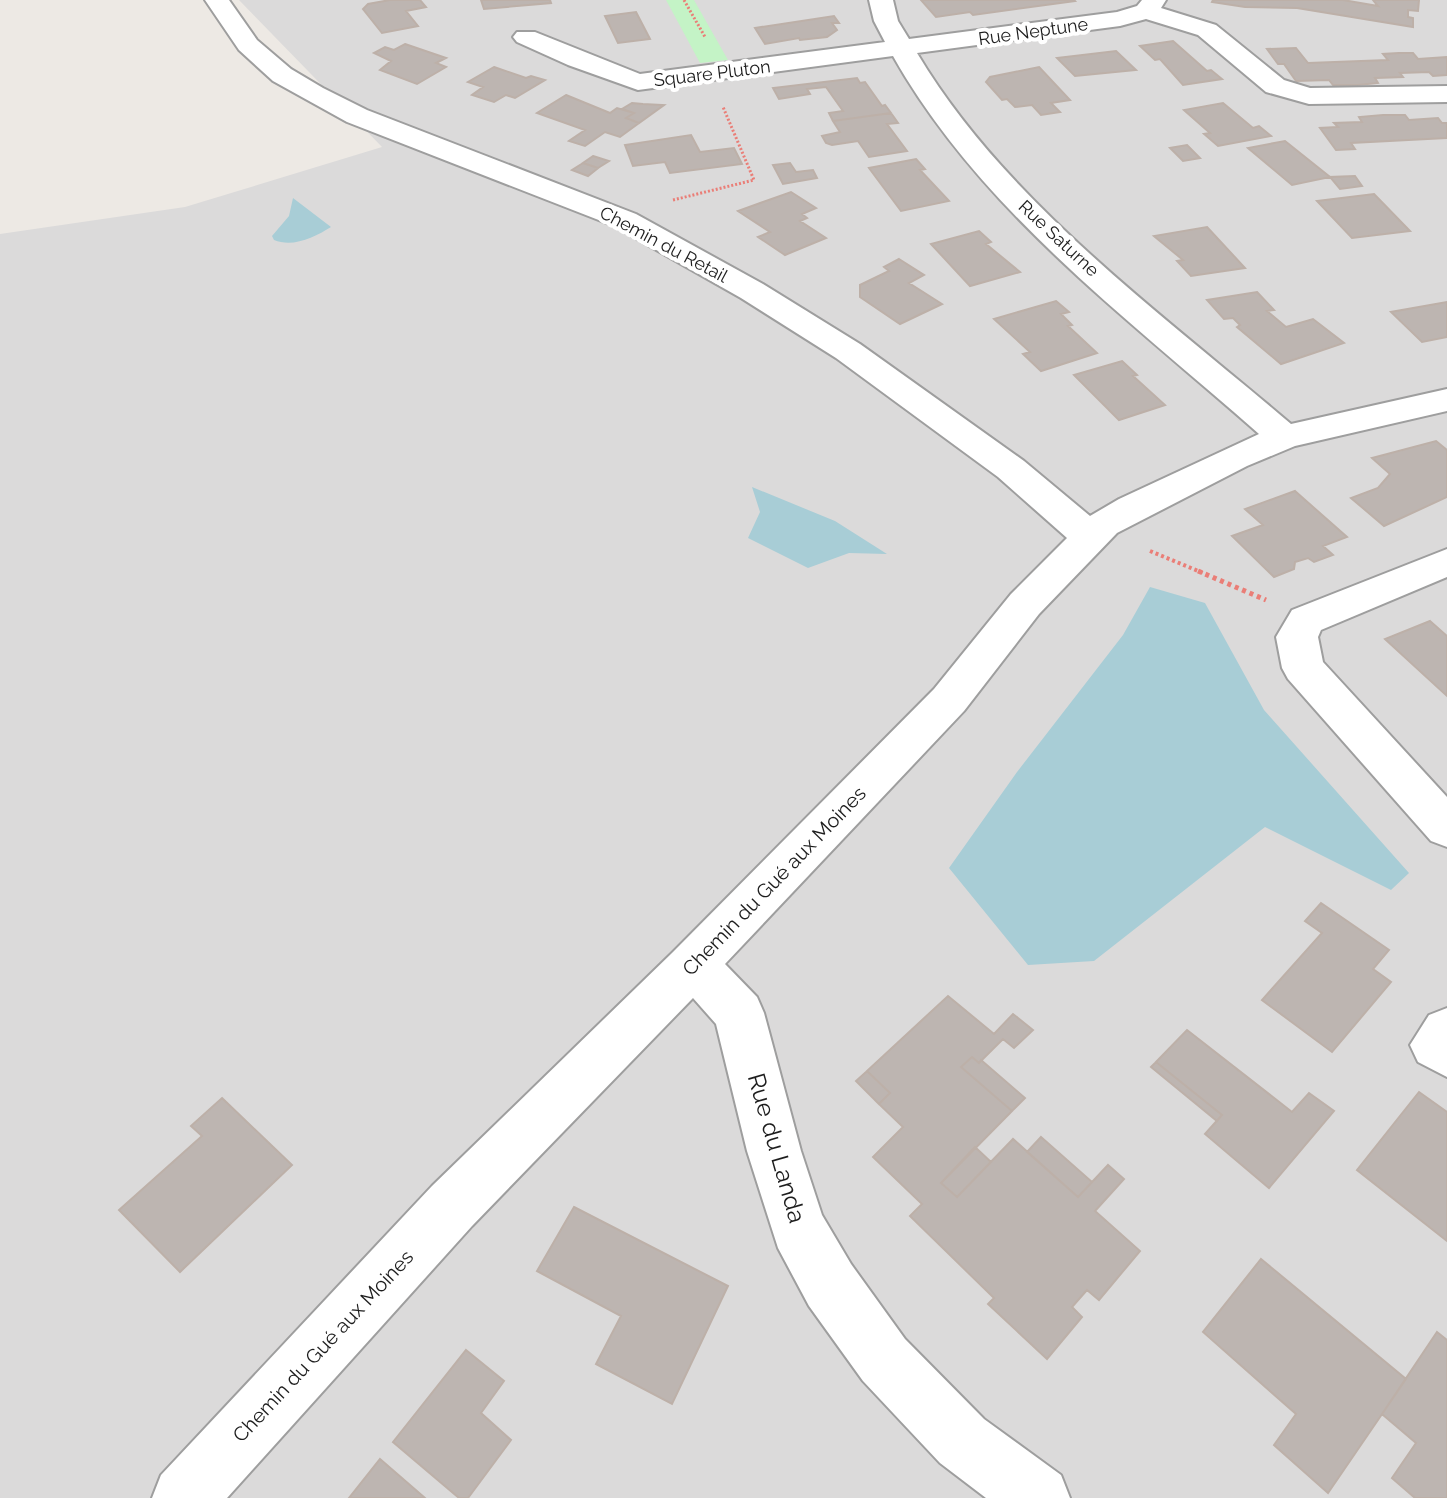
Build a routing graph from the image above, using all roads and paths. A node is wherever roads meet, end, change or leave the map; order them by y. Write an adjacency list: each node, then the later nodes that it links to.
1 (217, 0): 8 (street, Chemin du Retail)
2 (881, 0): 5 (street, Rue Saturne)
3 (1150, 6): 5 (street, Rue Neptune); 7 (street)
4 (526, 37): 6 (street, Square Pluton)
5 (905, 49): 6 (street, Square Pluton); 10 (street, Rue Saturne)
6 (709, 73): 8 (path)
7 (1447, 94)
8 (625, 220): 11 (street, Chemin du Retail)
9 (1447, 400): 10 (street, Chemin du Gué aux Moines)
10 (1284, 437): 11 (street, Chemin du Gué aux Moines)
11 (1097, 531): 13 (path); 15 (street, Chemin du Gué aux Moines)
12 (1447, 562): 13 (street)
13 (1306, 620): 14 (street)
14 (1447, 828)
15 (691, 967): 18 (street, Chemin du Gué aux Moines); 19 (street, Rue du Landa)
16 (1447, 1031): 17 (street)
17 (1447, 1053)
18 (184, 1498)
19 (1038, 1498)

